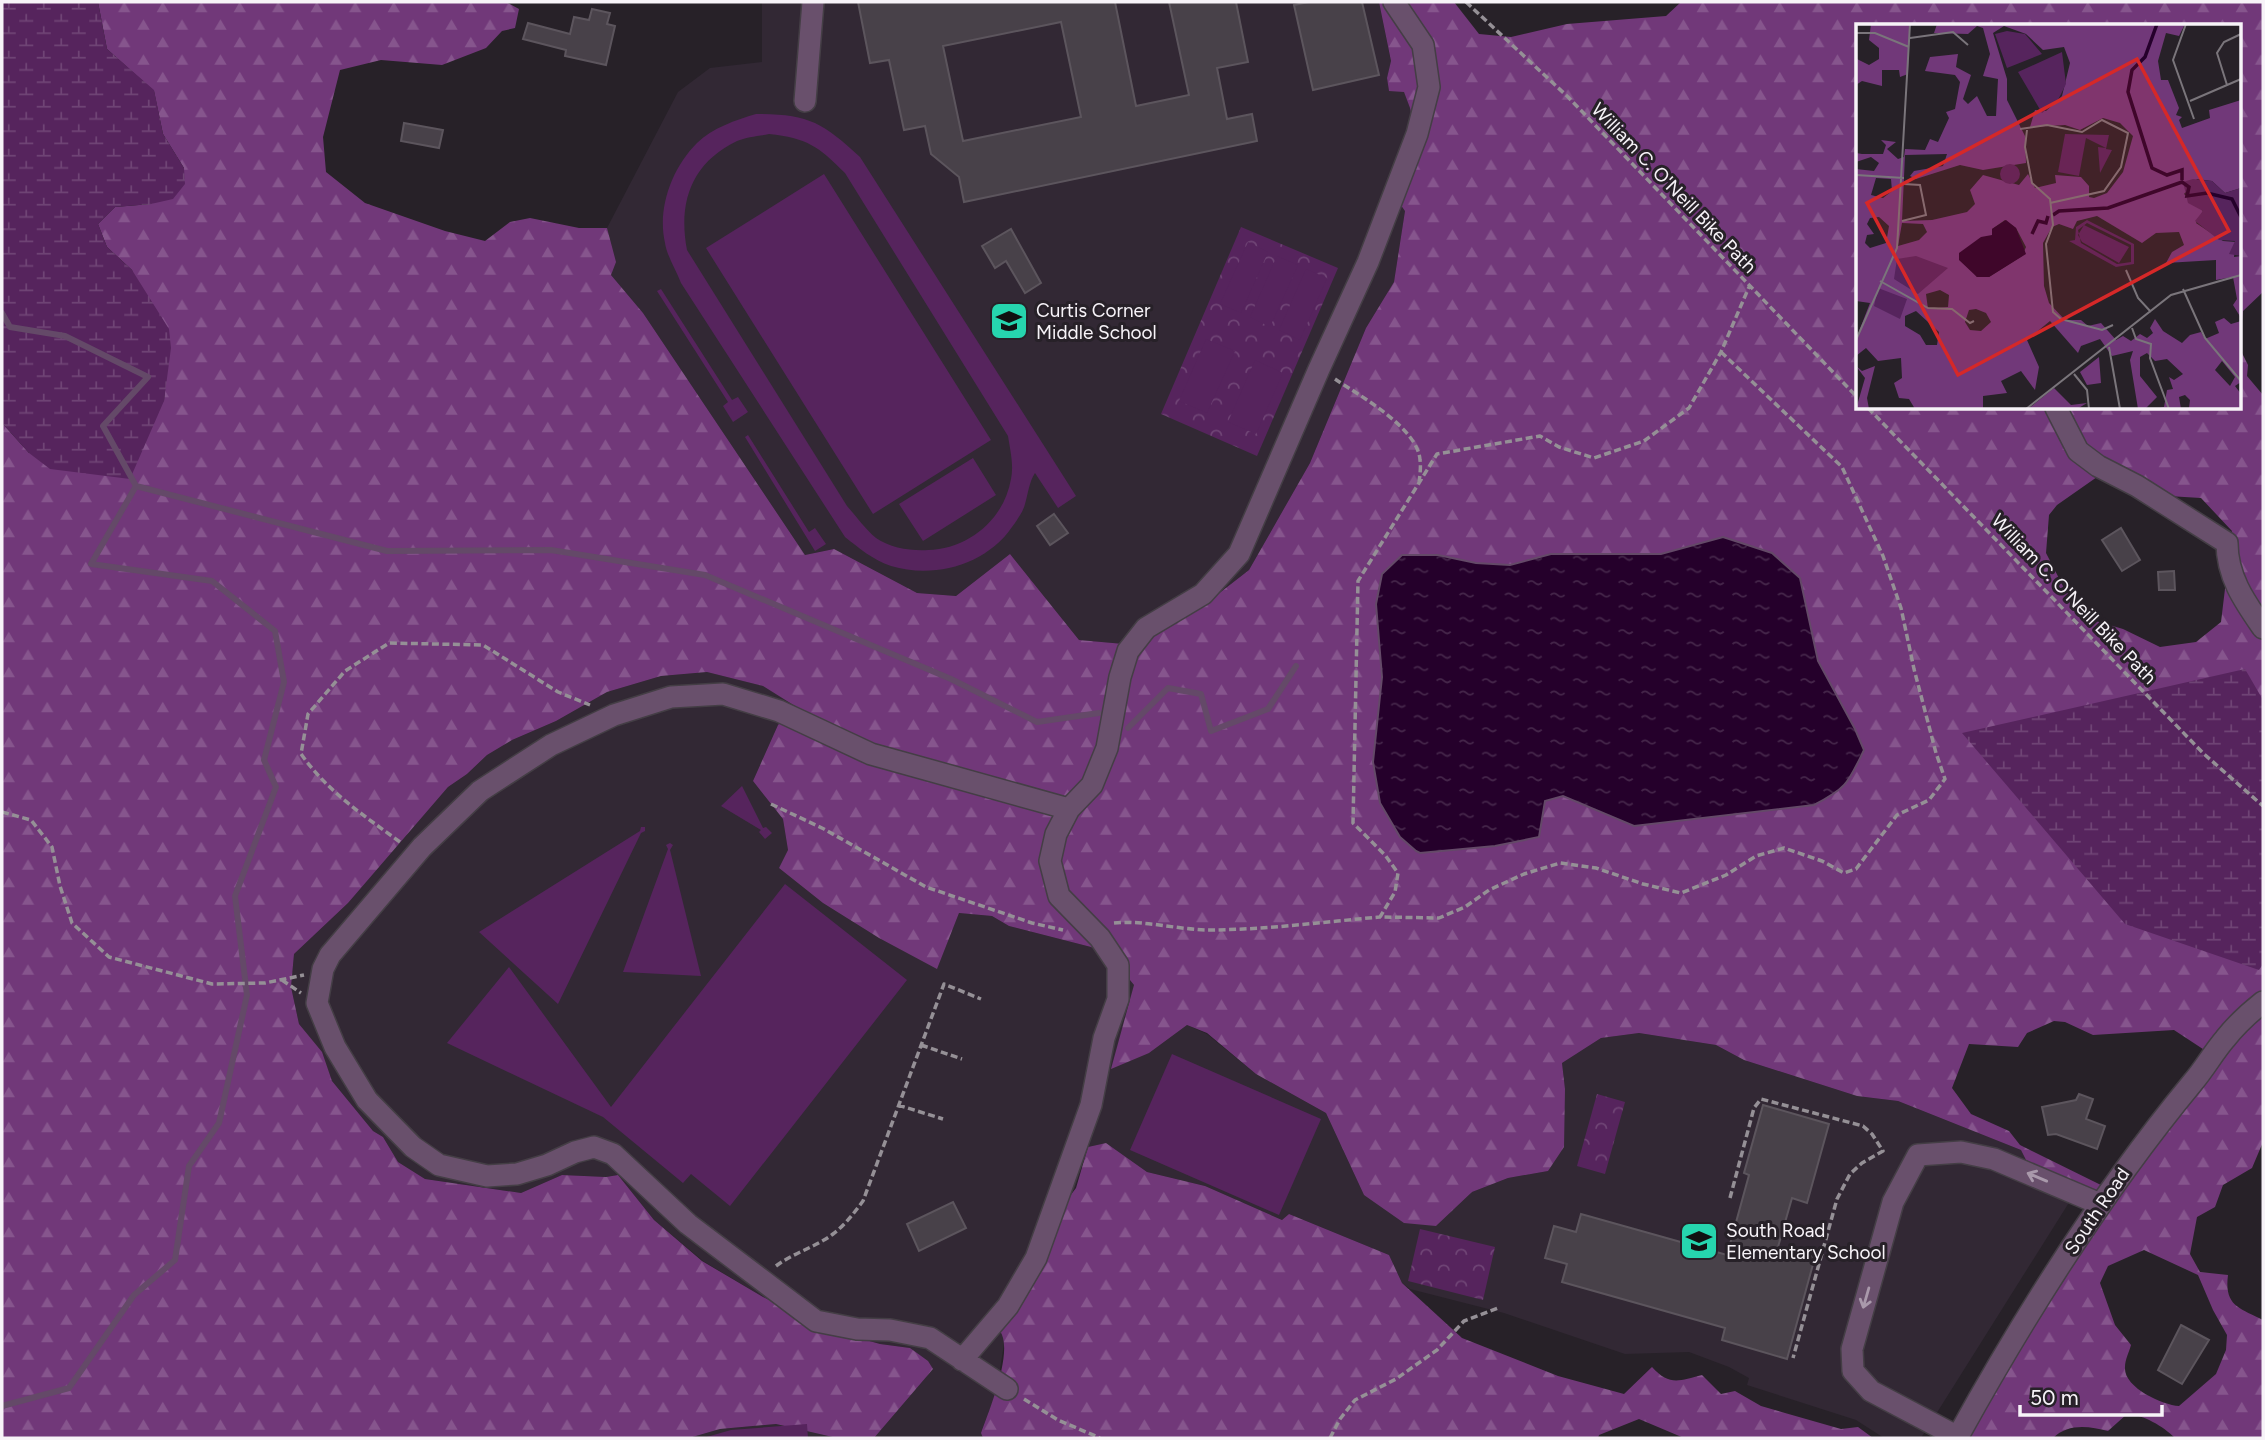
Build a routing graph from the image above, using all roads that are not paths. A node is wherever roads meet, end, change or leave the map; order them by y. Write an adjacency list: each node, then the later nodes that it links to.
1 (813, 2): 3 (street)
2 (1394, 2): 6 (street)
3 (805, 101)
4 (2057, 410): 5 (street)
5 (2263, 628)
6 (1069, 808): 9 (street); 9 (street)
7 (2263, 1002): 8 (street, South Road)
8 (2100, 1204): 11 (street, South Road); 11 (street, one-way to 11)
9 (962, 1360): 10 (street)
10 (1007, 1389)
11 (1958, 1438)

